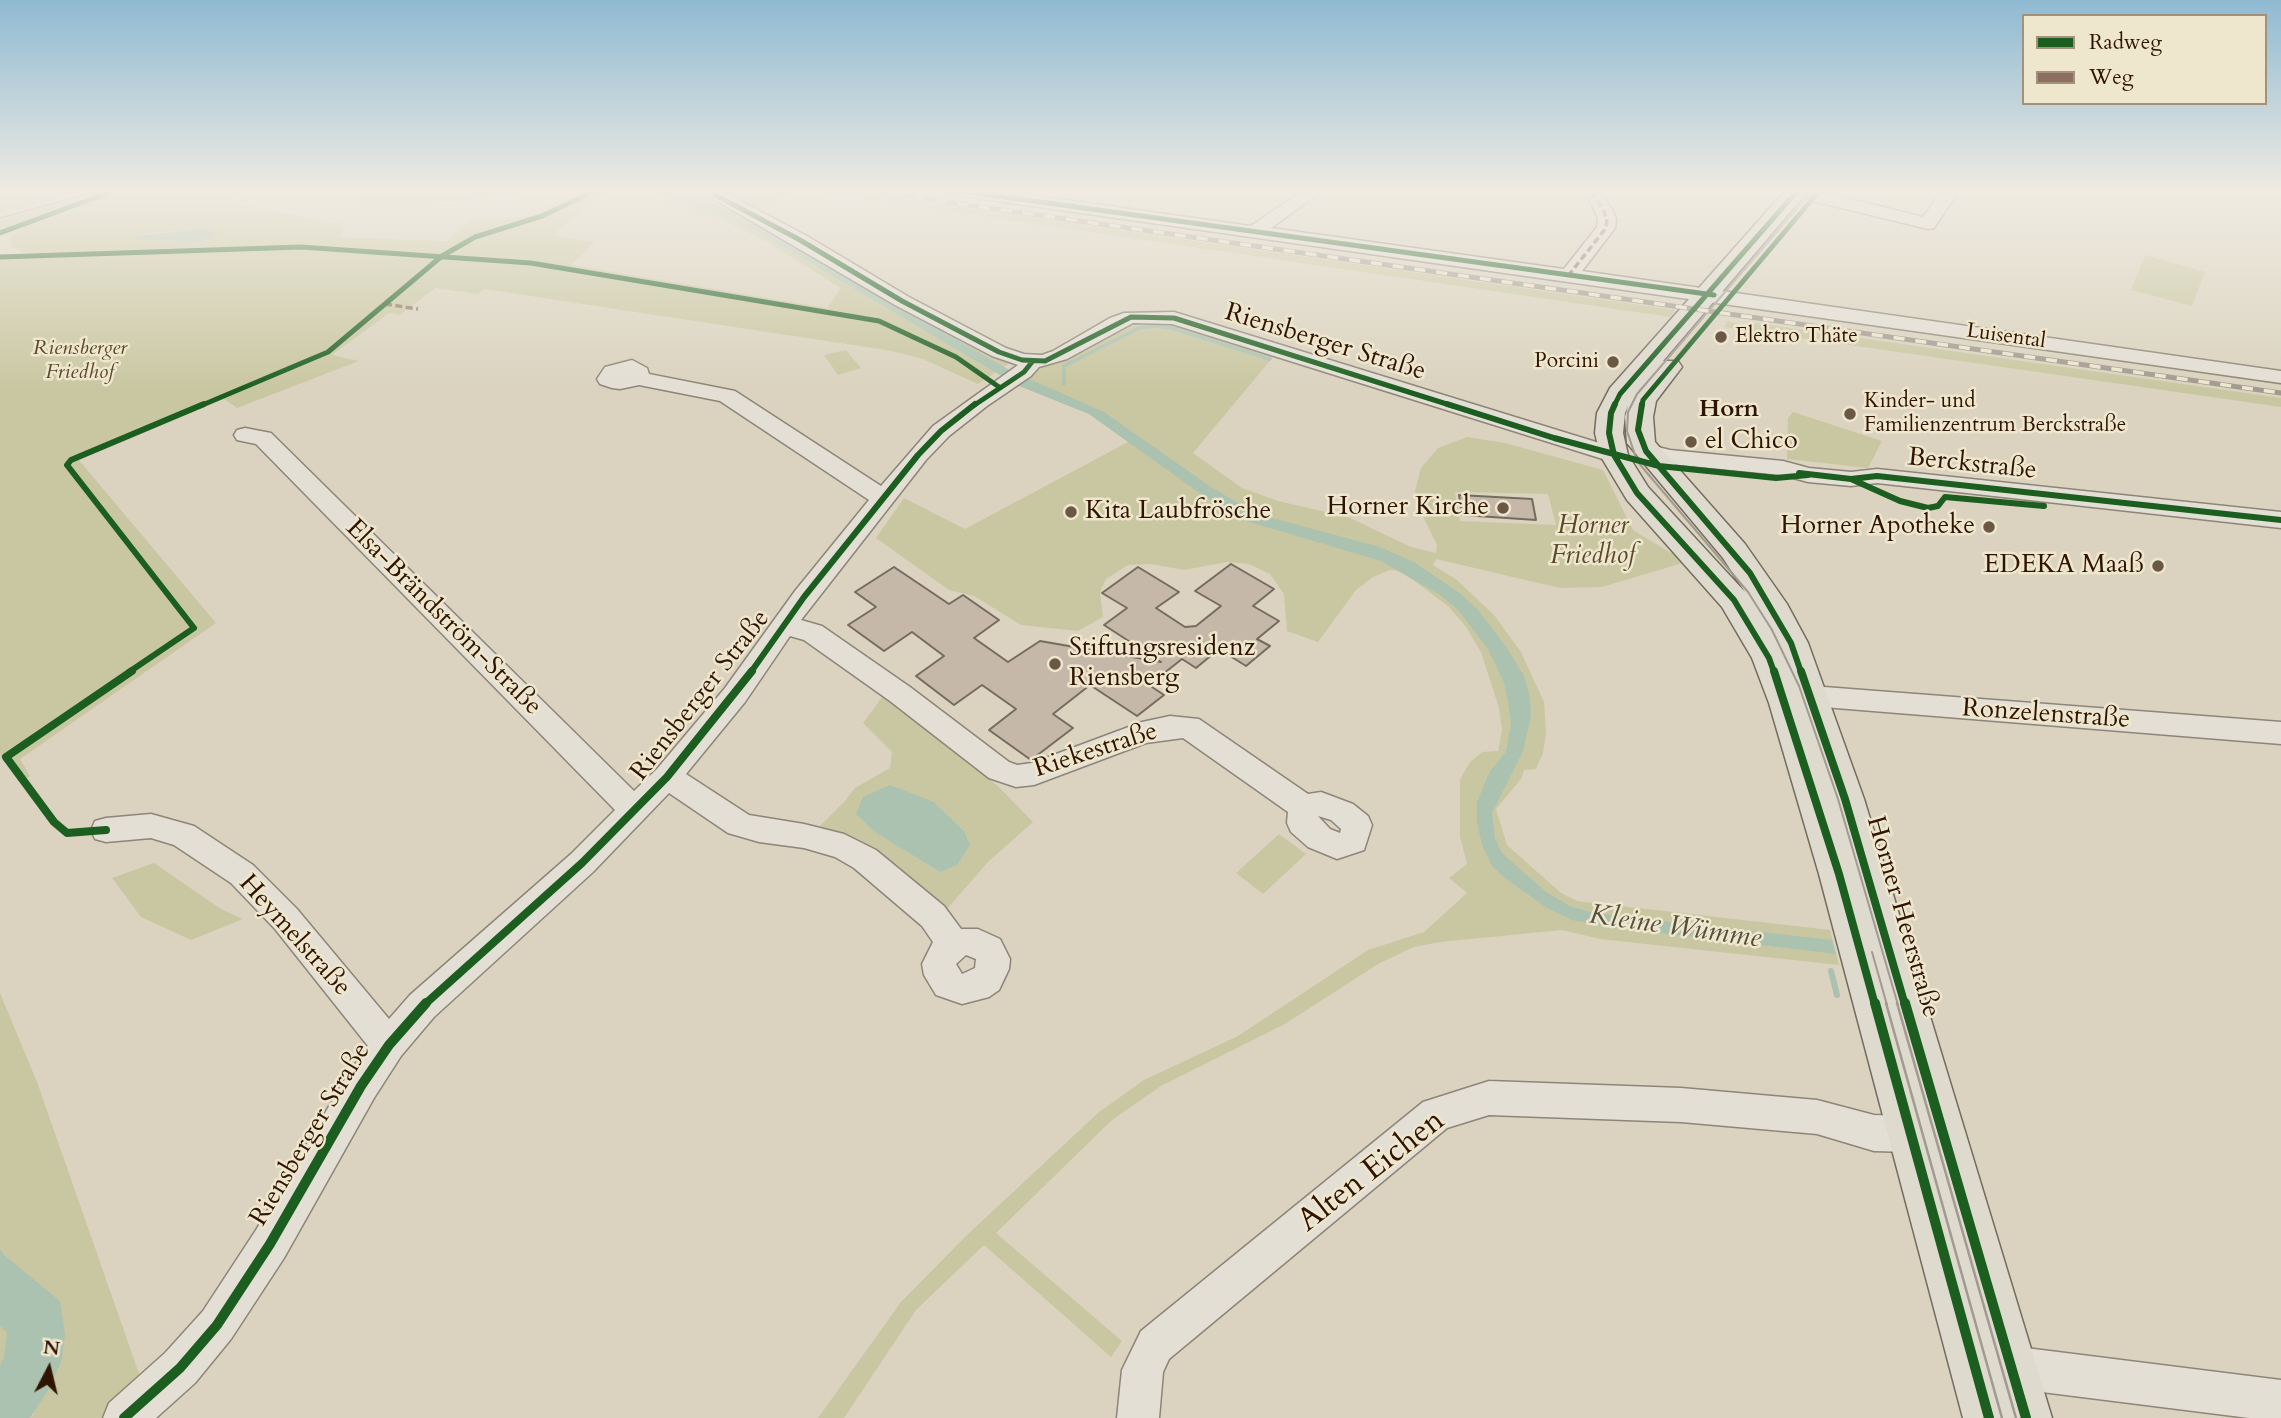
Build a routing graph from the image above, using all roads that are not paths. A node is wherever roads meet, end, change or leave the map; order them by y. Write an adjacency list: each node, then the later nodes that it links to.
1 (830, 257): 7 (street)
2 (1434, 257): 5 (street, Luisental)
3 (1583, 257): 5 (street)
4 (1754, 257): 6 (main road)
5 (1568, 276): 6 (street, Luisental)
6 (1719, 296): 8 (street, Luisental); 11 (main road); 11 (main road)
7 (1022, 372): 11 (street, Riensberger Straße); 12 (street, Riensberger Straße)
8 (2281, 377)
9 (637, 378): 12 (street)
10 (245, 435): 19 (street, Elsa-Brändström-Straße)
11 (1632, 454): 13 (street, Berckstraße); 15 (main road, Horner Heerstraße); 23 (main road, Horner Heerstraße)
12 (883, 497): 14 (street, Riensberger Straße)
13 (2281, 520)
14 (784, 625): 17 (street, Riensberger Straße); 18 (street, Riekestraße)
15 (1811, 696): 16 (street, Ronzelenstraße); 24 (main road, Horner Heerstraße)
16 (2281, 733)
17 (667, 777): 19 (street, Riensberger Straße); 21 (street)
18 (1304, 807)
19 (635, 811): 22 (street, Riensberger Straße)
20 (106, 830): 22 (street, Heymelstraße)
21 (954, 945)
22 (388, 1045): 26 (street, Riensberger Straße)
23 (1909, 1134): 27 (street, Alten Eichen); 28 (main road, Horner Heerstraße)
24 (2010, 1367): 25 (street); 29 (main road, Horner Heerstraße)
25 (2281, 1401)
26 (124, 1418)
27 (1138, 1418)
28 (1989, 1418)
29 (2026, 1418)

